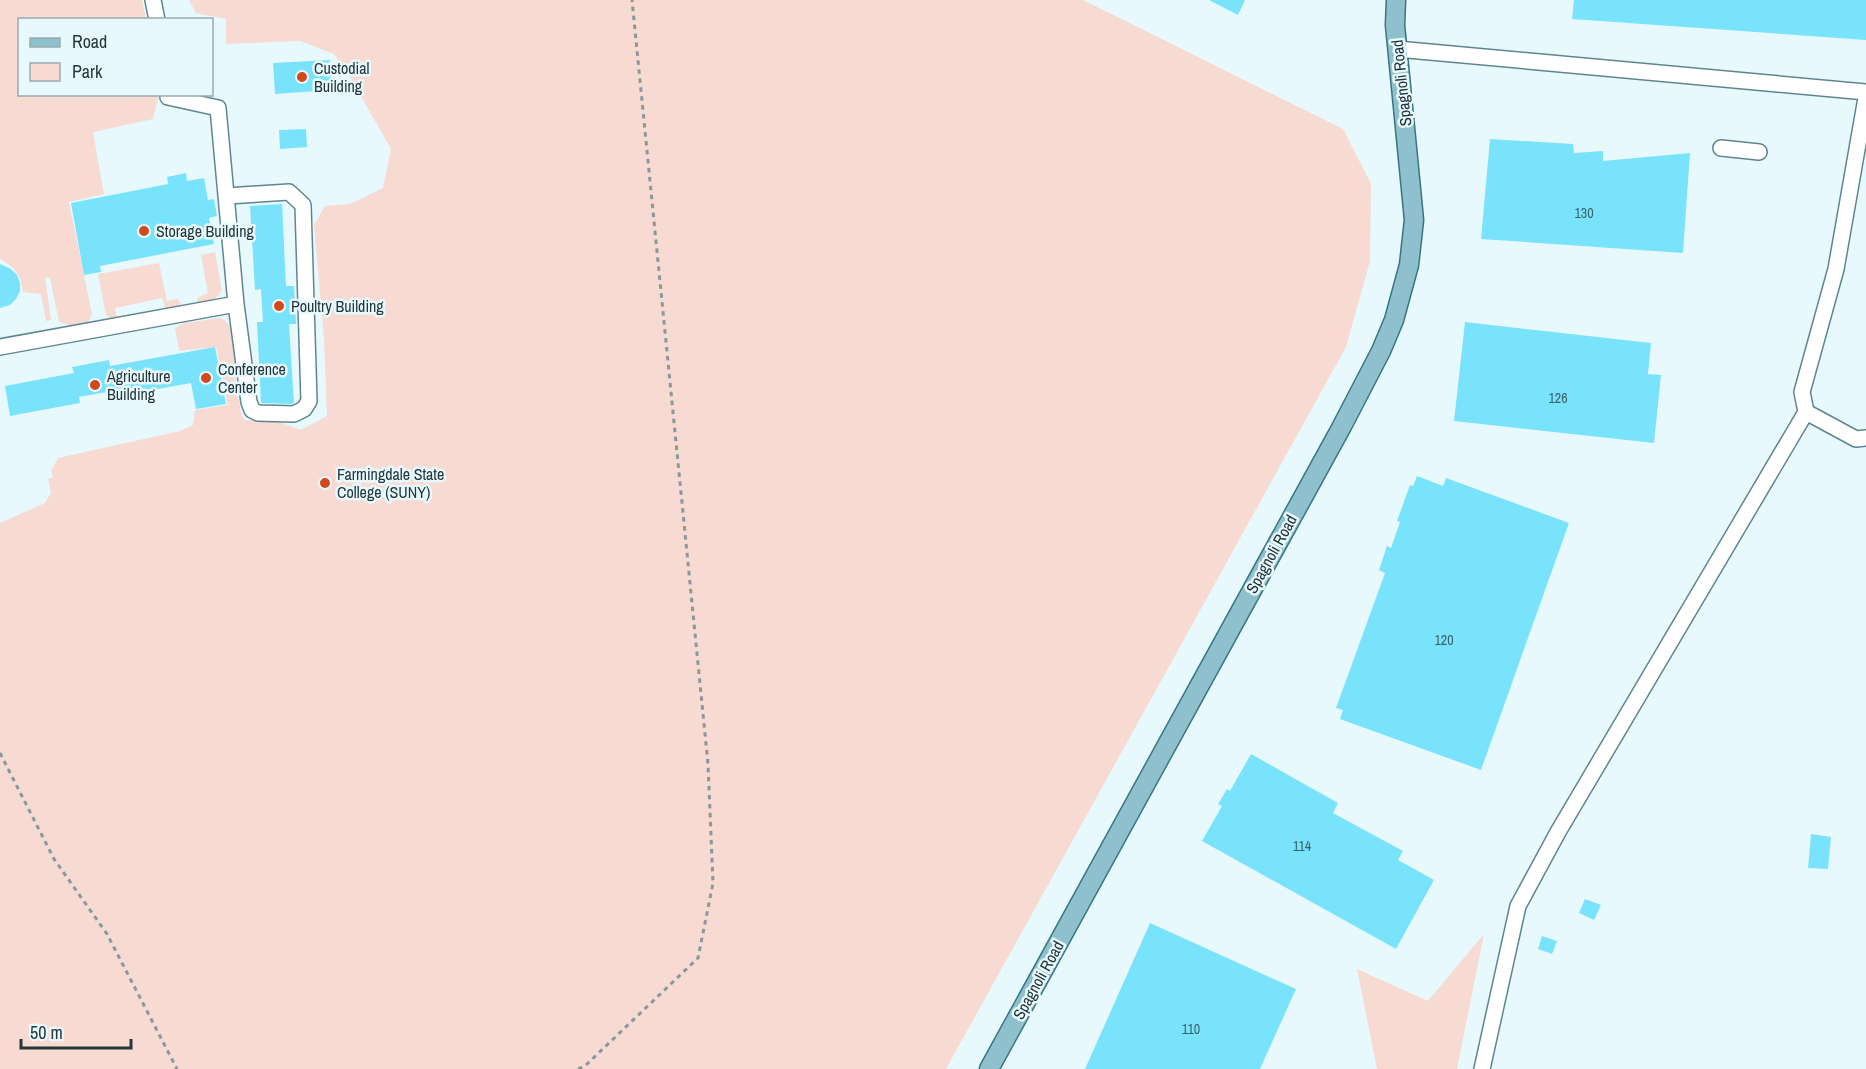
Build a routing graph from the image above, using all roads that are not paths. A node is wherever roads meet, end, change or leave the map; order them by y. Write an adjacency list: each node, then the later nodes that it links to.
1 (153, 0): 3 (street)
2 (1396, 0): 4 (main road, Spagnoli Road)
3 (157, 18)
4 (1398, 49): 5 (street); 15 (main road, Spagnoli Road)
5 (1866, 92)
6 (168, 96): 10 (street)
7 (1866, 99): 13 (street)
8 (1721, 148): 9 (street)
9 (1759, 152)
10 (227, 196): 11 (street); 11 (street)
11 (236, 304): 12 (street)
12 (0, 346)
13 (1806, 412): 14 (street); 16 (street)
14 (1866, 438)
15 (989, 1069)
16 (1482, 1069)

